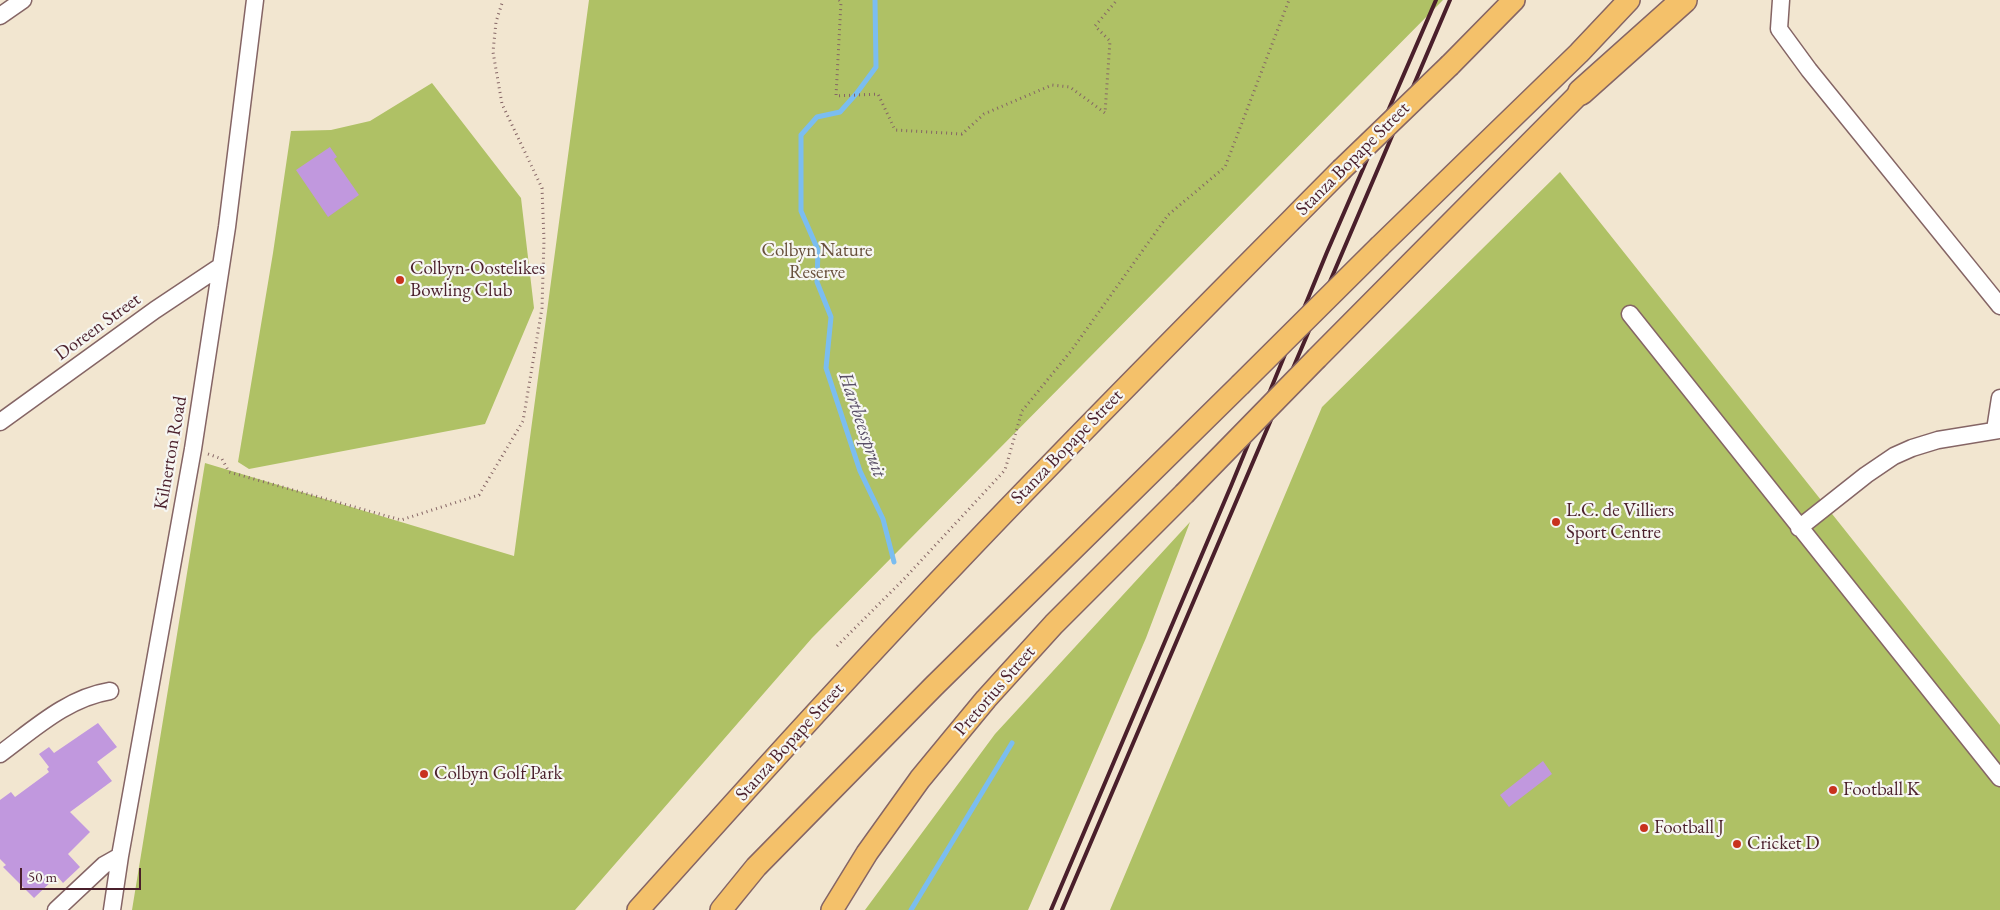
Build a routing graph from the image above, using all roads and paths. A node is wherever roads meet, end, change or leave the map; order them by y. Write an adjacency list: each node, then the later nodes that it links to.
1 (23, 0): 12 (street)
2 (255, 0): 14 (street, Kilnerton Road)
3 (503, 0): 20 (path)
4 (839, 0): 5 (path)
5 (1117, 0)
6 (1289, 0): 22 (path)
7 (1514, 0): 29 (main road, Stanza Bopape Street, bridge)
8 (1629, 0): 30 (main road, bridge)
9 (1669, 0): 13 (highway)
10 (1684, 0): 13 (highway)
11 (1781, 0): 15 (street)
12 (0, 16)
13 (1581, 92): 31 (main road, Pretorius Street, bridge)
14 (221, 266): 18 (street, Doreen Street); 26 (street, Kilnerton Road)
15 (2000, 306)
16 (1630, 314): 21 (street)
17 (2000, 398): 19 (street)
18 (1, 420)
19 (1998, 430): 21 (street)
20 (222, 459)
21 (1800, 528): 25 (street)
22 (837, 646)
23 (110, 691): 24 (street)
24 (0, 754)
25 (2000, 778)
26 (120, 856): 27 (street); 28 (street, Kilnerton Road)
27 (56, 910)
28 (112, 910)
29 (638, 910)
30 (721, 910)
31 (832, 910)

